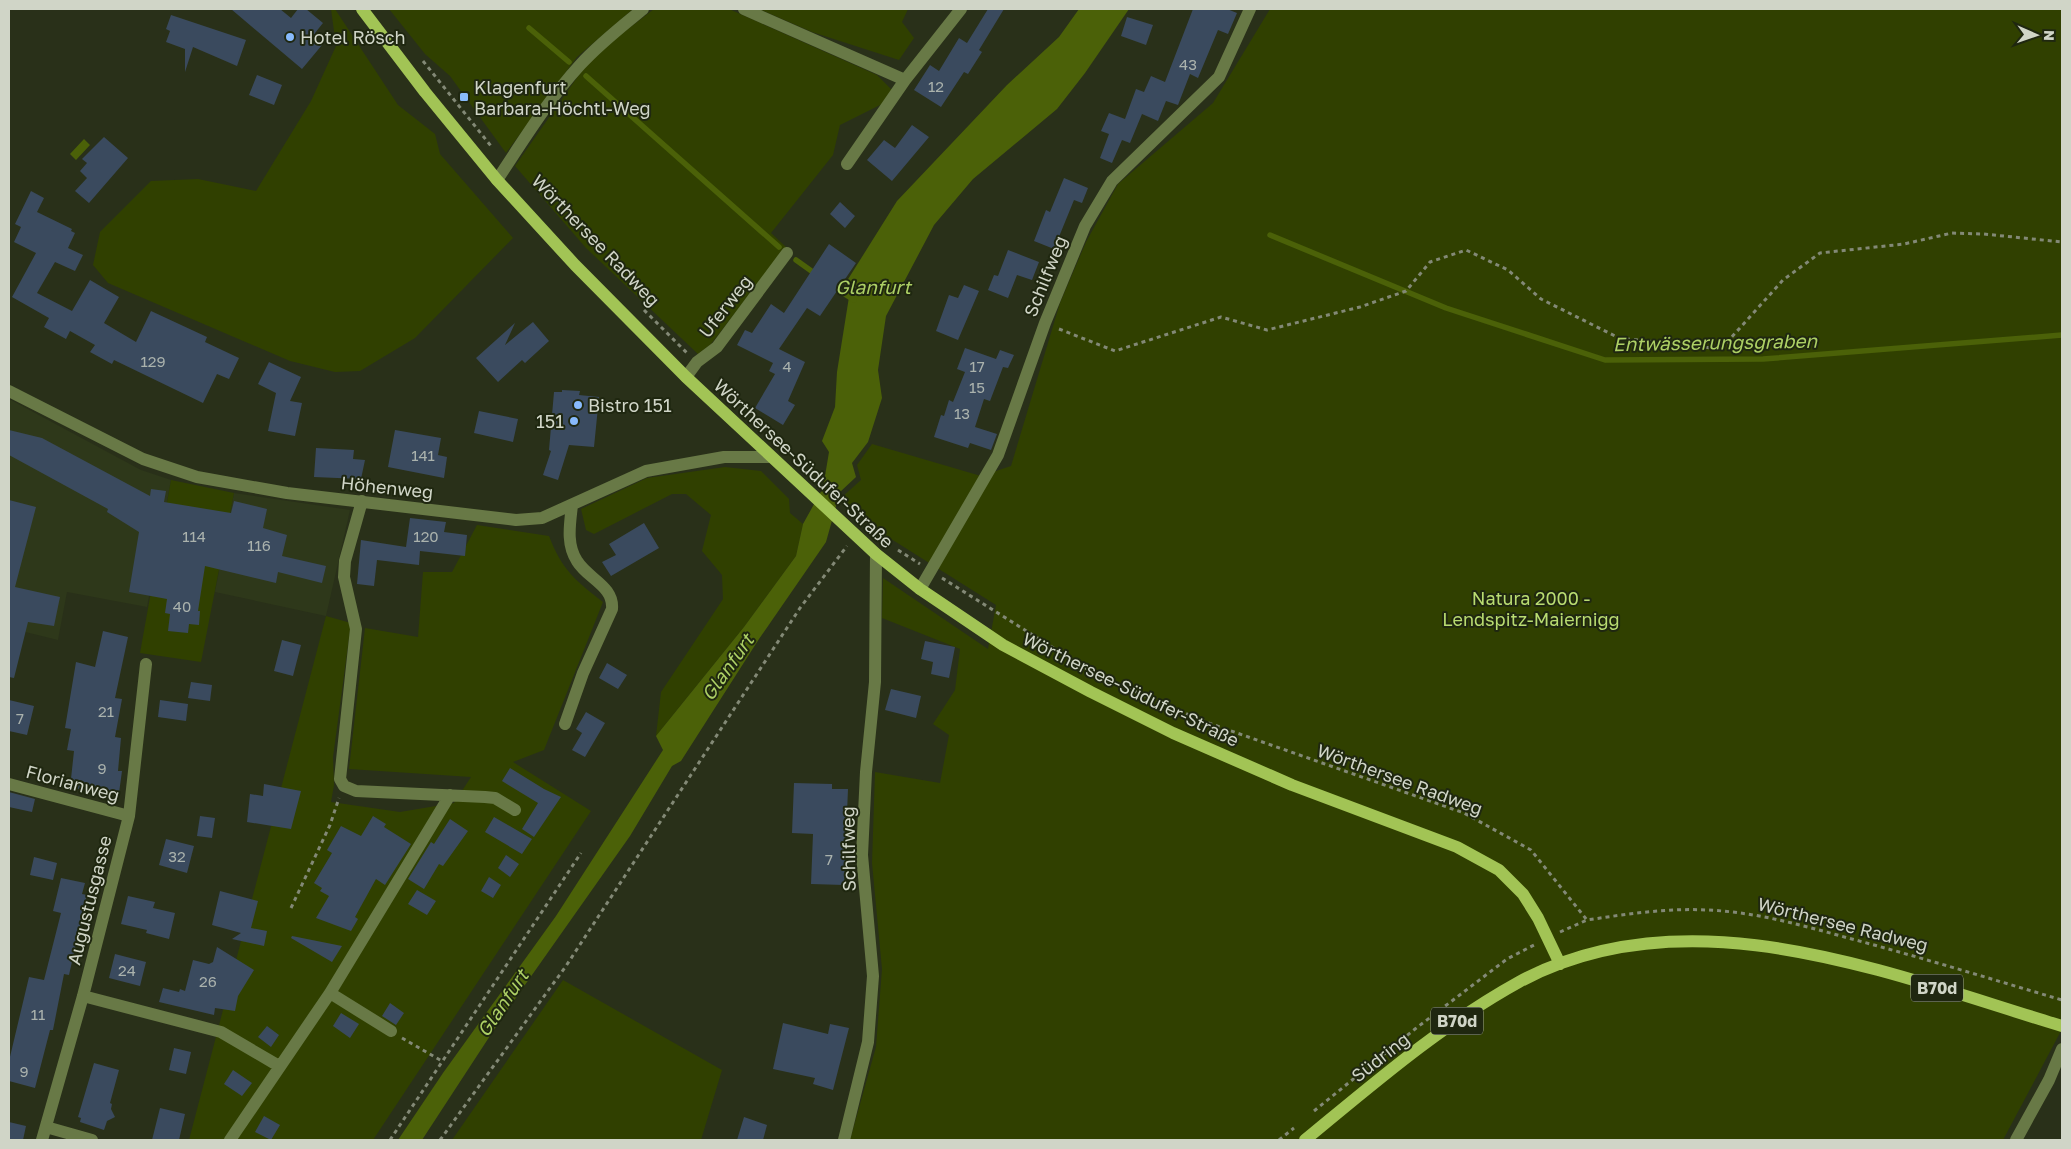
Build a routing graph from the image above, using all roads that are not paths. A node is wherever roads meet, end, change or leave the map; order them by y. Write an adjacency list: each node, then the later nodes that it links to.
1 (362, 9): 8 (main road, Wörthersee-Südufer-Straße)
2 (643, 9): 8 (street)
3 (744, 9): 6 (street)
4 (961, 9): 6 (street)
5 (1250, 9): 16 (street, Schilfweg)
6 (905, 80): 7 (street)
7 (847, 164)
8 (497, 180): 10 (main road, Wörthersee-Südufer-Straße)
9 (788, 253): 10 (street, Uferweg)
10 (686, 377): 12 (main road, Wörthersee-Südufer-Straße)
11 (9, 391): 13 (street, Höhenweg)
12 (769, 457): 14 (street, Höhenweg); 15 (main road, Wörthersee-Südufer-Straße)
13 (362, 501): 14 (street, Höhenweg); 20 (street)
14 (572, 505): 18 (street)
15 (876, 554): 16 (main road, Wörthersee-Südufer-Straße); 34 (street, Schilfweg)
16 (920, 589): 23 (main road, Wörthersee-Südufer-Straße)
17 (146, 664): 22 (street, Augustusgasse)
18 (565, 724)
19 (9, 784): 22 (street, Florianweg)
20 (450, 795): 21 (street); 24 (street)
21 (515, 810)
22 (129, 816): 25 (street, Augustusgasse)
23 (1560, 964): 26 (main road, B70d); 35 (main road, Südring / B70d)
24 (330, 994): 27 (street); 29 (street)
25 (83, 996): 29 (street); 30 (street, Augustusgasse)
26 (2062, 1026)
27 (391, 1031)
28 (2062, 1050): 36 (street)
29 (279, 1066): 33 (street)
30 (46, 1127): 31 (street, Augustusgasse); 32 (street)
31 (42, 1140)
32 (92, 1140)
33 (230, 1140)
34 (844, 1140)
35 (1305, 1140)
36 (2016, 1140)

